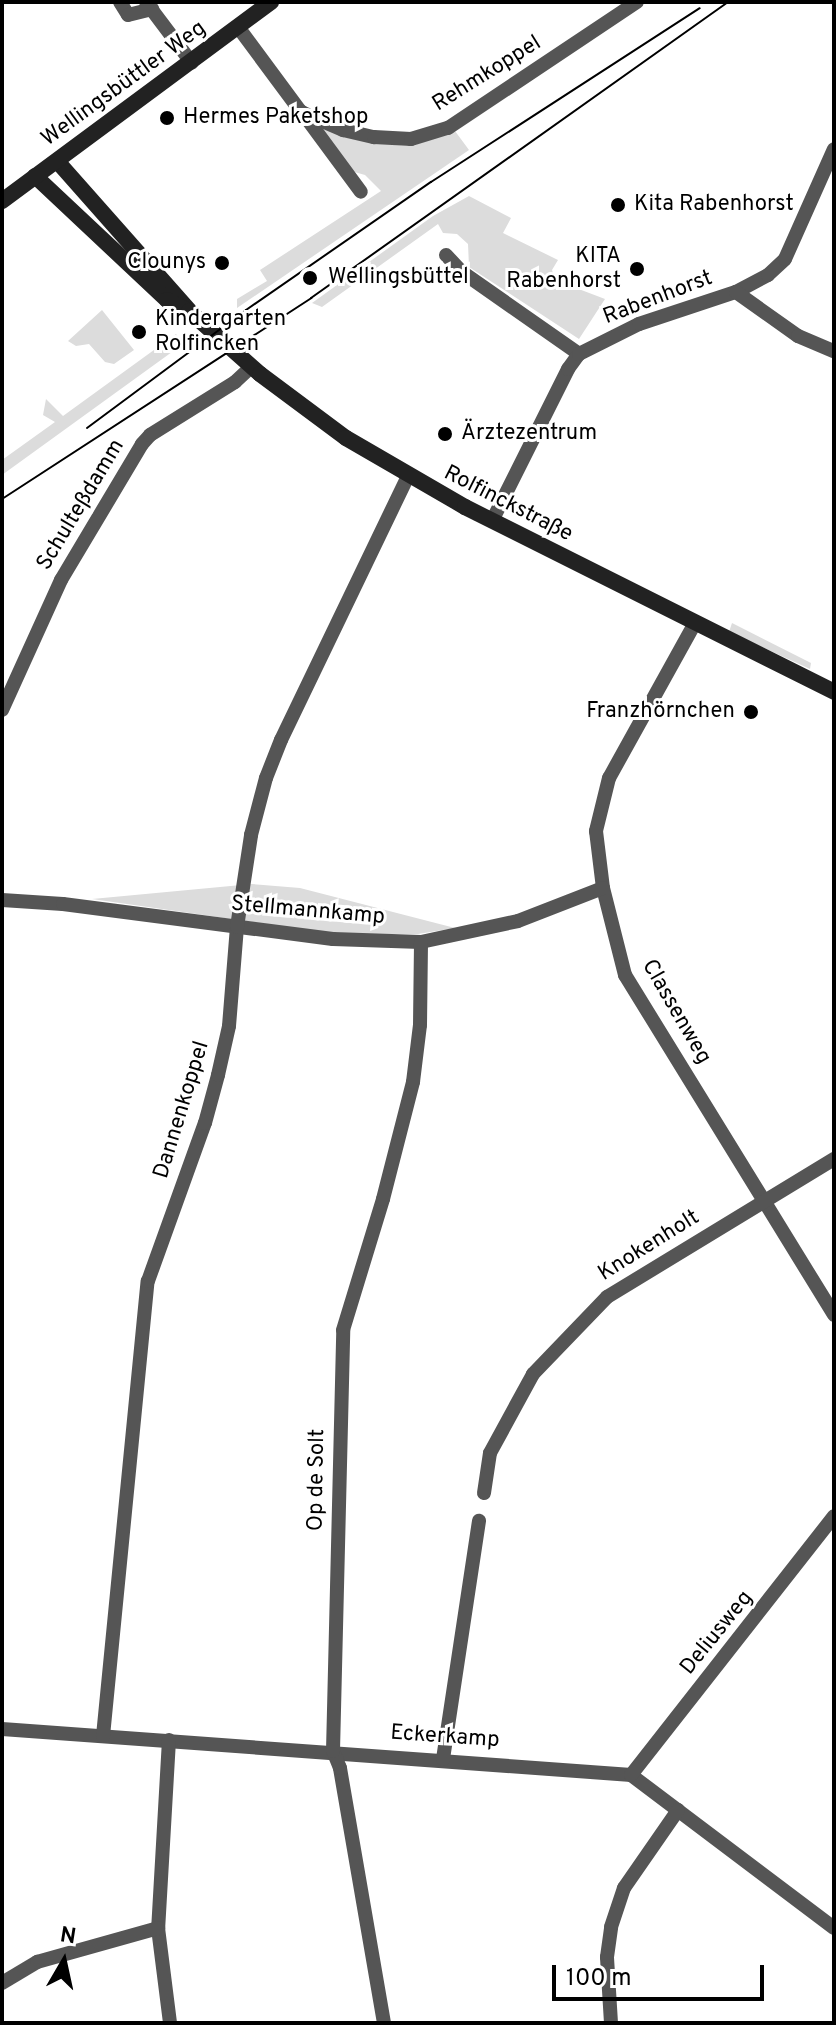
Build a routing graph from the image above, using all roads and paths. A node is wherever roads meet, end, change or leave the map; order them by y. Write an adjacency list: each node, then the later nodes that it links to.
1 (120, 2): 4 (street)
2 (271, 2): 5 (main road, Wellingsbüttler Weg)
3 (637, 2): 7 (street, Rehmkoppel)
4 (149, 6): 6 (street)
5 (238, 27): 6 (main road, Wellingsbüttler Weg); 7 (street)
6 (192, 63): 9 (main road, Wellingsbüttler Weg)
7 (301, 112): 11 (street)
8 (834, 149): 14 (street)
9 (57, 161): 10 (main road, Wellingsbüttler Weg); 15 (main road, Rolfinckstraße)
10 (35, 176): 12 (main road, Wellingsbüttler Weg); 15 (main road, Rolfinckstraße)
11 (361, 192)
12 (2, 201)
13 (446, 255): 17 (street)
14 (736, 292): 16 (street, Rabenhorst); 17 (street, Rabenhorst)
15 (189, 311): 18 (main road, Rolfinckstraße)
16 (834, 351)
17 (579, 354): 20 (street)
18 (251, 367): 19 (main road, Rolfinckstraße); 23 (street, Schulteßdamm)
19 (408, 476): 20 (main road, Rolfinckstraße); 26 (street, Dannenkoppel)
20 (492, 521): 21 (main road, Rolfinckstraße)
21 (695, 623): 22 (main road, Rolfinckstraße); 24 (street, Classenweg)
22 (834, 692)
23 (2, 710)
24 (603, 888): 27 (street, Stellmannkamp); 29 (street, Classenweg)
25 (2, 900): 26 (street, Stellmannkamp)
26 (237, 927): 27 (street, Stellmannkamp); 35 (street, Dannenkoppel)
27 (421, 942): 37 (street, Op de Solt)
28 (834, 1159): 29 (street, Knokenholt)
29 (764, 1199): 30 (street, Classenweg); 31 (street, Knokenholt)
30 (834, 1315)
31 (484, 1493)
32 (834, 1516): 39 (street, Deliusweg)
33 (479, 1521): 38 (street)
34 (2, 1729): 35 (street, Eckerkamp)
35 (103, 1736): 36 (street, Eckerkamp)
36 (169, 1740): 37 (street, Eckerkamp); 41 (street)
37 (333, 1751): 38 (street, Eckerkamp); 45 (street, Op de Solt)
38 (443, 1759): 39 (street, Eckerkamp)
39 (631, 1775): 40 (street)
40 (678, 1810): 42 (street); 46 (street)
41 (158, 1928): 43 (street); 44 (street)
42 (834, 1928)
43 (2, 1983)
44 (170, 2023)
45 (384, 2023)
46 (611, 2023)

